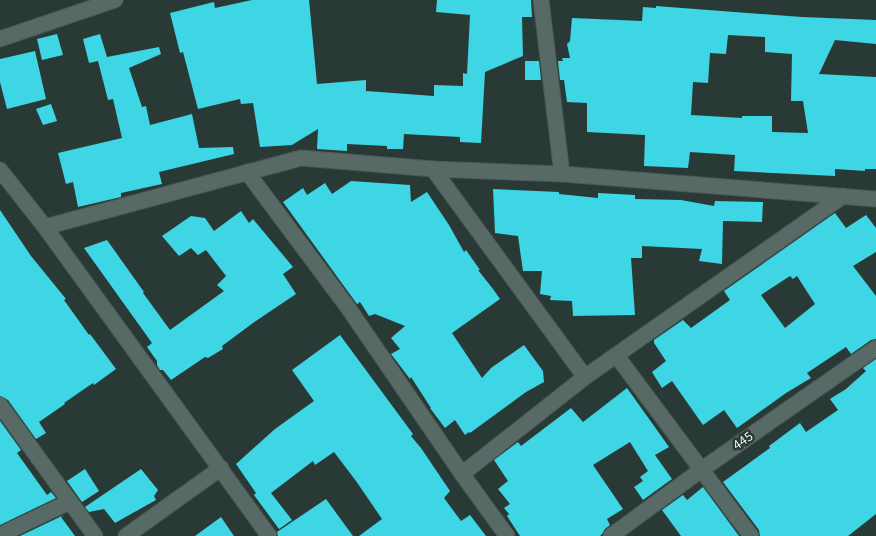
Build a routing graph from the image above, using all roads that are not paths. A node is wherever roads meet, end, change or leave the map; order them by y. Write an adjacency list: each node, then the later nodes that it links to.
1 (115, 0): 3 (street)
2 (541, 0): 7 (street)
3 (0, 39)
4 (0, 170): 10 (street)
5 (433, 170): 6 (street); 7 (street); 13 (street)
6 (246, 172): 10 (street); 17 (street)
7 (562, 174): 8 (street)
8 (843, 196): 9 (street); 12 (street)
9 (876, 199)
10 (45, 227): 15 (street)
11 (876, 348): 16 (street, 445)
12 (616, 355): 13 (street); 16 (street)
13 (585, 377): 17 (street)
14 (0, 405): 18 (street)
15 (220, 468): 21 (street); 22 (street)
16 (701, 470): 24 (street, 445); 25 (street)
17 (462, 474): 23 (street)
18 (69, 502): 19 (street); 20 (street)
19 (0, 534)
20 (95, 536)
21 (126, 536)
22 (269, 536)
23 (507, 536)
24 (611, 536)
25 (751, 536)

